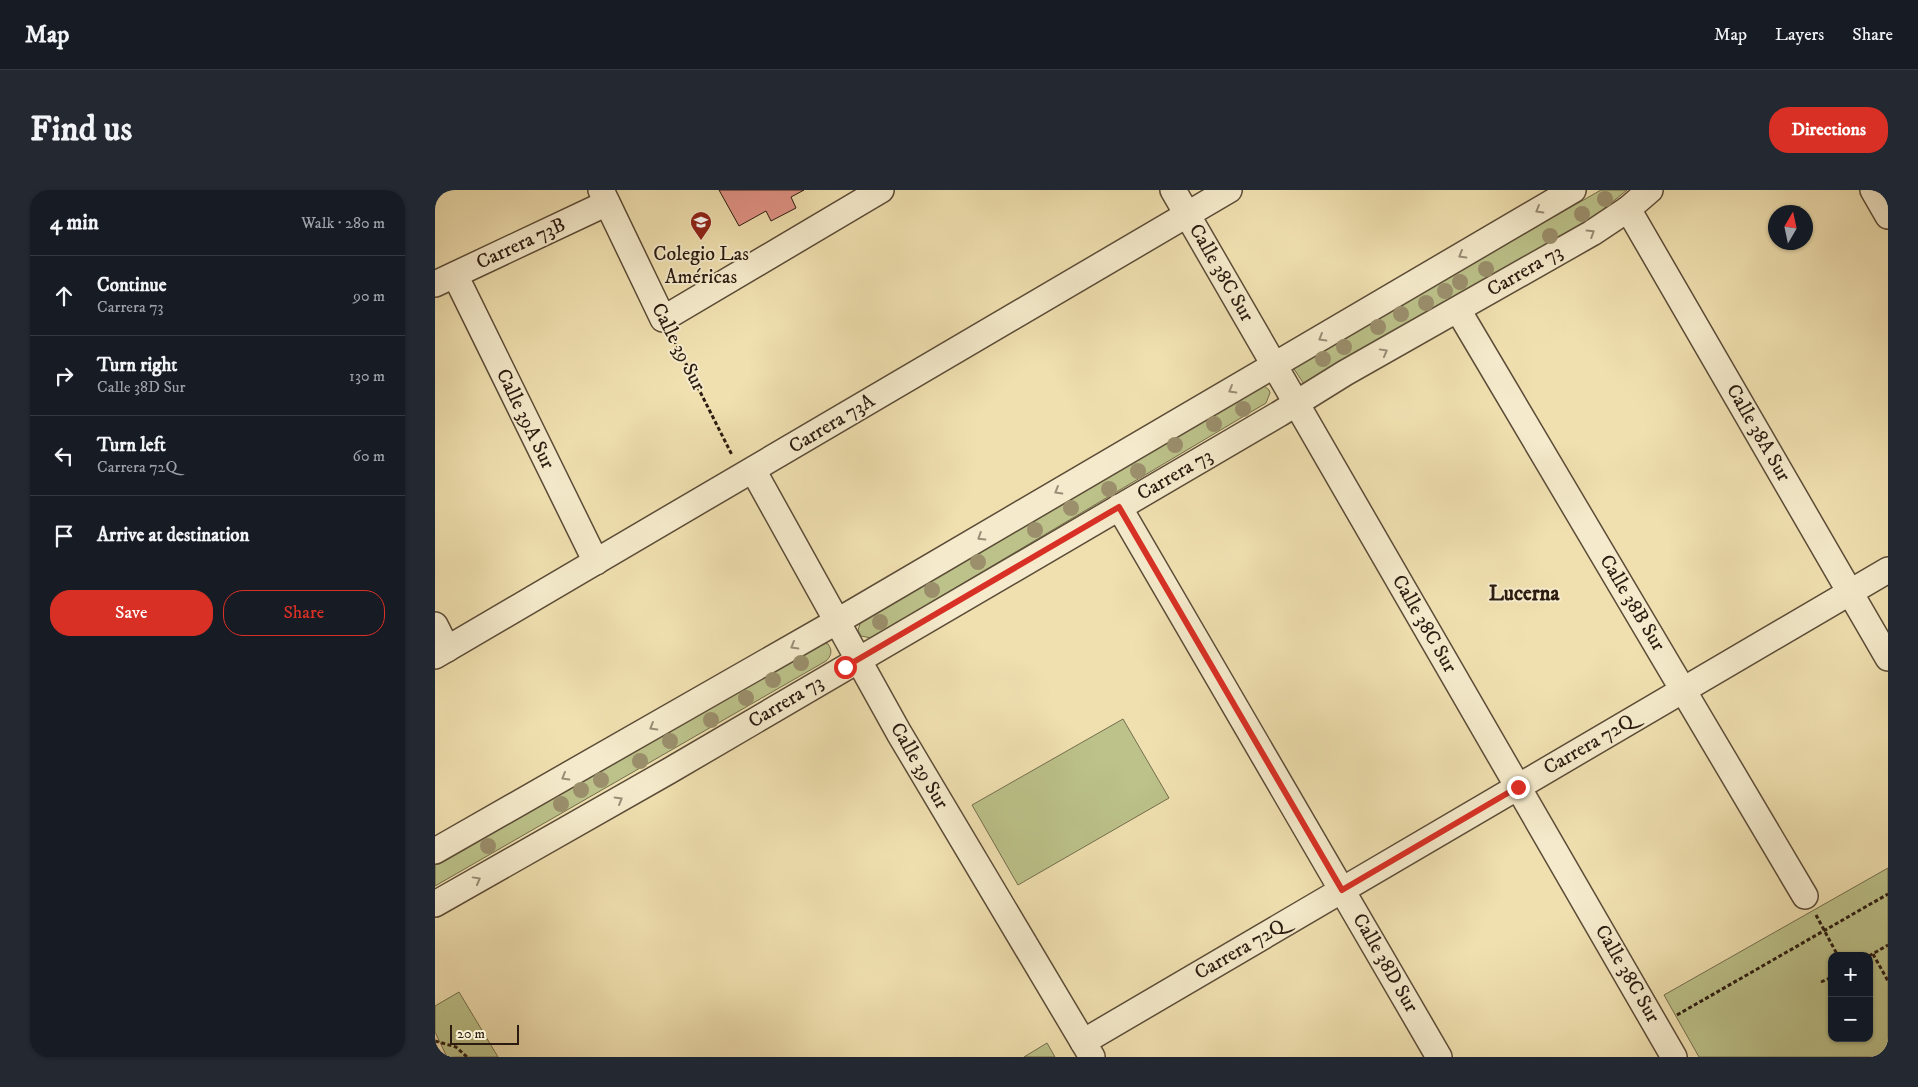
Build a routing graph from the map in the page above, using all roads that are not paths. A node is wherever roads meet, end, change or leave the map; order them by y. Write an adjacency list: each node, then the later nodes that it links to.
1 (881, 190): 6 (street, Calle 39 Sur)
2 (1173, 190): 8 (street, Calle 38C Sur)
3 (1229, 190): 8 (street, Carrera 73A)
4 (1573, 190): 11 (street, one-way to 11)
5 (1650, 190): 7 (street, Carrera 73)
6 (604, 196): 9 (street, Carrera 73B)
7 (1628, 209): 10 (street, Carrera 73, one-way to 7); 17 (street, Calle 38A Sur)
8 (1187, 214): 11 (street, Calle 38C Sur); 13 (street, Carrera 73A)
9 (445, 280): 15 (street, Calle 39A Sur)
10 (1458, 310): 12 (street, Carrera 73, one-way to 10); 23 (street, Calle 38B Sur)
11 (1274, 365): 12 (street, Calle 38C Sur); 18 (street, one-way to 18)
12 (1296, 402): 14 (street, Carrera 73); 24 (street, Calle 38C Sur)
13 (748, 473): 15 (street, Carrera 73A); 18 (street, Calle 39 Sur)
14 (1119, 507): 22 (street, Carrera 73); 26 (street, Calle 38D Sur)
15 (596, 562): 20 (street, Carrera 73A)
16 (1888, 570): 17 (street, Carrera 72Q)
17 (1850, 592): 21 (street, Calle 38A Sur); 23 (street, Carrera 72Q)
18 (836, 622): 22 (street, Calle 39 Sur); 25 (street, one-way to 25)
19 (435, 624): 20 (street)
20 (441, 653)
21 (1888, 658)
22 (858, 660): 28 (street, Carrera 73, one-way to 22); 29 (street, Calle 39 Sur)
23 (1684, 690): 24 (street, Carrera 72Q); 27 (street, Calle 38B Sur)
24 (1518, 787): 26 (street, Carrera 72Q); 31 (street, Calle 38C Sur)
25 (435, 851)
26 (1342, 890): 29 (street, Carrera 72Q); 30 (street, Calle 38D Sur)
27 (1805, 896)
28 (435, 904)
29 (1088, 1050)
30 (1439, 1057)
31 (1675, 1057)

